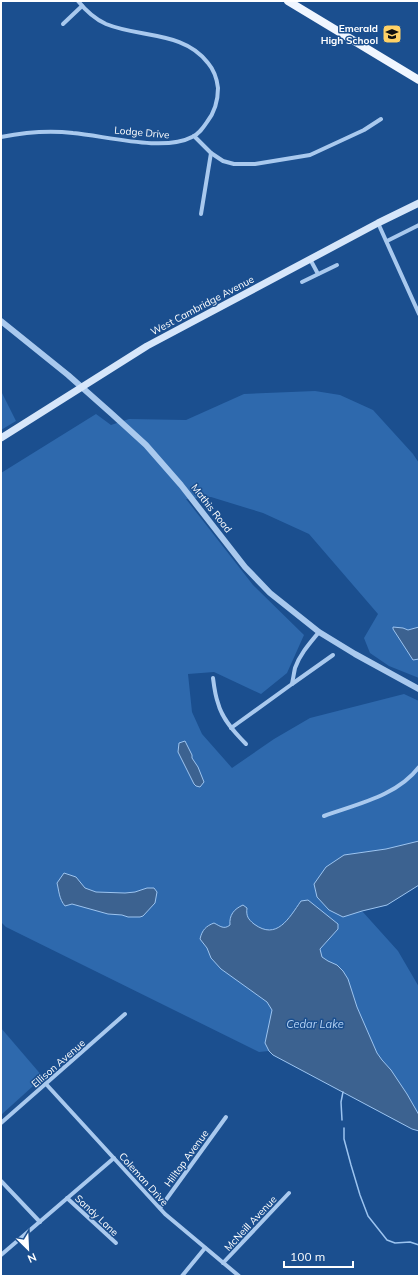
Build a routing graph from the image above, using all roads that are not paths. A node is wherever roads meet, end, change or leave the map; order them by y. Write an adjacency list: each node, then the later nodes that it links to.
1 (78, 1): 3 (street, Lodge Drive)
2 (288, 1): 5 (main road)
3 (82, 6): 4 (street); 7 (street, Lodge Drive)
4 (63, 24)
5 (419, 80)
6 (382, 120): 9 (street)
7 (194, 136): 8 (street, Lodge Drive); 9 (street)
8 (1, 137)
9 (211, 153): 11 (street)
10 (419, 203): 12 (main road, West Cambridge Avenue)
11 (201, 214)
12 (378, 223): 14 (street); 15 (main road, West Cambridge Avenue)
13 (419, 225): 14 (street)
14 (387, 241): 19 (street)
15 (310, 259): 17 (street); 21 (main road, West Cambridge Avenue)
16 (337, 265): 17 (street)
17 (318, 274): 18 (street)
18 (302, 282)
19 (419, 314)
20 (1, 321): 21 (street, Mathis Road)
21 (81, 387): 22 (main road, West Cambridge Avenue); 23 (street, Mathis Road)
22 (1, 438)
23 (320, 632): 26 (street); 27 (street, Mathis Road)
24 (333, 655): 26 (street)
25 (213, 678): 28 (street)
26 (292, 684): 28 (street)
27 (419, 689)
28 (231, 728): 29 (street)
29 (246, 744)
30 (419, 767): 31 (street)
31 (324, 816)
32 (125, 1014): 33 (street, Ellison Avenue)
33 (46, 1084): 35 (street, Ellison Avenue); 36 (street, Coleman Drive)
34 (226, 1117): 40 (street, Hilltop Avenue)
35 (1, 1123)
36 (114, 1158): 39 (street); 40 (street, Coleman Drive)
37 (1, 1181): 41 (street)
38 (289, 1193): 45 (street, McNeill Avenue)
39 (67, 1198): 41 (street); 42 (street, Sandy Lane)
40 (160, 1208): 43 (street, Coleman Drive)
41 (40, 1222): 44 (street)
42 (116, 1243)
43 (205, 1248): 45 (street, Coleman Drive); 46 (street)
44 (1, 1255)
45 (223, 1263): 47 (street, Coleman Drive)
46 (182, 1276)
47 (239, 1276)

